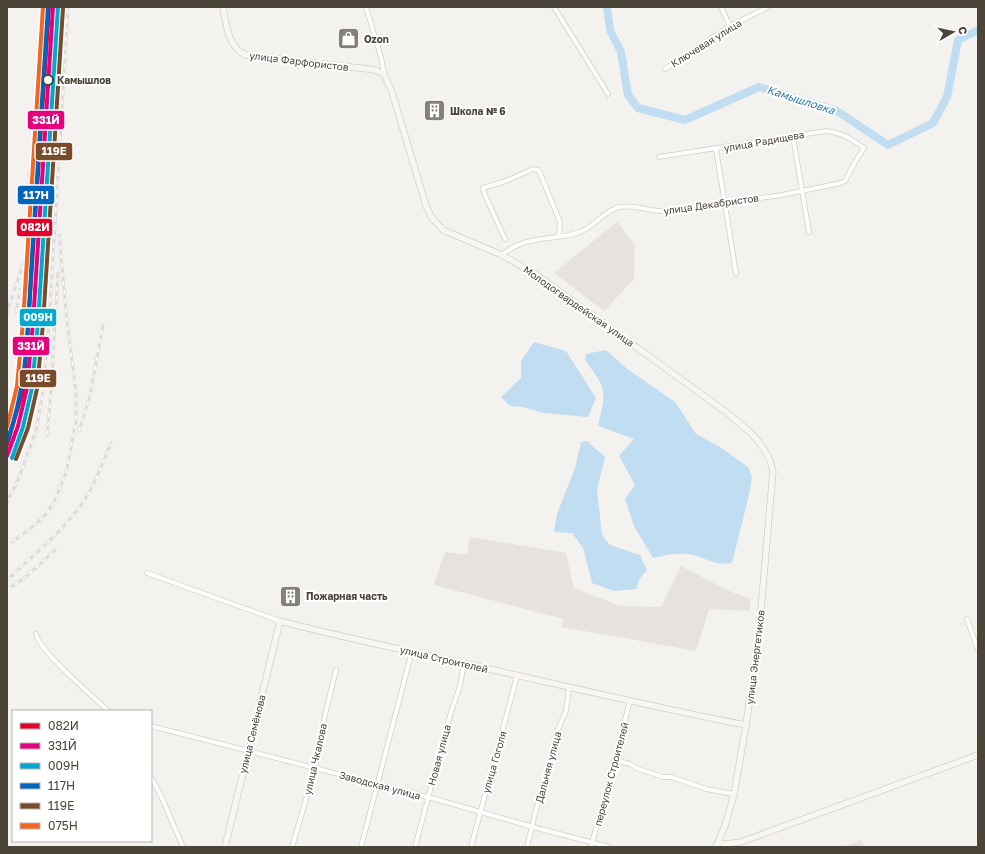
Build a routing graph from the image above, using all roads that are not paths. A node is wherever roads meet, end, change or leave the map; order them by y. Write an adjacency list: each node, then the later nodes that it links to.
1 (223, 7): 8 (street, улица Фарфористов)
2 (366, 7): 8 (street, Молодогвардейская улица)
3 (554, 7): 9 (street)
4 (721, 7): 6 (street)
5 (768, 7): 6 (street, Ключевая улица)
6 (730, 26): 7 (street, Ключевая улица)
7 (665, 69)
8 (384, 74): 19 (street, Молодогвардейская улица)
9 (608, 94)
10 (793, 137): 11 (street, улица Радищева); 12 (street, улица Радищева); 14 (street)
11 (864, 148): 14 (street, улица Декабристов)
12 (716, 149): 13 (street, улица Радищева); 15 (street)
13 (659, 157)
14 (801, 191): 15 (street, улица Декабристов); 16 (street)
15 (725, 202): 17 (street, улица Декабристов); 20 (street)
16 (809, 232)
17 (559, 236): 18 (street); 19 (street, улица Декабристов)
18 (505, 239)
19 (502, 255): 21 (street, Молодогвардейская улица)
20 (736, 273)
21 (772, 464): 34 (street, улица Энергетиков)
22 (147, 573): 24 (street, улица Строителей)
23 (967, 619): 26 (street)
24 (280, 621): 27 (street, улица Строителей); 36 (street, улица Семёнова)
25 (36, 634): 33 (street)
26 (978, 650)
27 (412, 652): 28 (street, улица Строителей); 41 (street)
28 (464, 663): 30 (street, улица Строителей); 43 (street, Новая улица)
29 (336, 670): 39 (street, улица Чкалова)
30 (517, 676): 31 (street, улица Строителей); 44 (street, улица Гоголя)
31 (569, 687): 32 (street, улица Строителей); 45 (street, Дальняя улица)
32 (630, 701): 34 (street, улица Строителей); 38 (street, переулок Строителей)
33 (107, 710)
34 (746, 725): 42 (street, улица Энергетиков)
35 (152, 726): 36 (street, Заводская улица)
36 (248, 751): 39 (street, Заводская улица); 49 (street, улица Семёнова)
37 (978, 755): 47 (street)
38 (615, 760): 42 (street); 46 (street, переулок Строителей)
39 (315, 768): 41 (street, Заводская улица); 50 (street, улица Чкалова)
40 (152, 779): 48 (street)
41 (378, 785): 43 (street, Заводская улица); 51 (street)
42 (734, 794): 47 (street, улица Энергетиков)
43 (428, 797): 44 (street, Заводская улица); 52 (street, Новая улица)
44 (480, 812): 45 (street, Заводская улица); 53 (street, улица Гоголя)
45 (533, 827): 46 (street, Заводская улица); 54 (street, Дальняя улица)
46 (592, 845): 55 (street, Заводская улица)
47 (717, 845)
48 (183, 847)
49 (225, 847)
50 (292, 847)
51 (361, 847)
52 (415, 847)
53 (472, 847)
54 (527, 847)
55 (609, 847)

